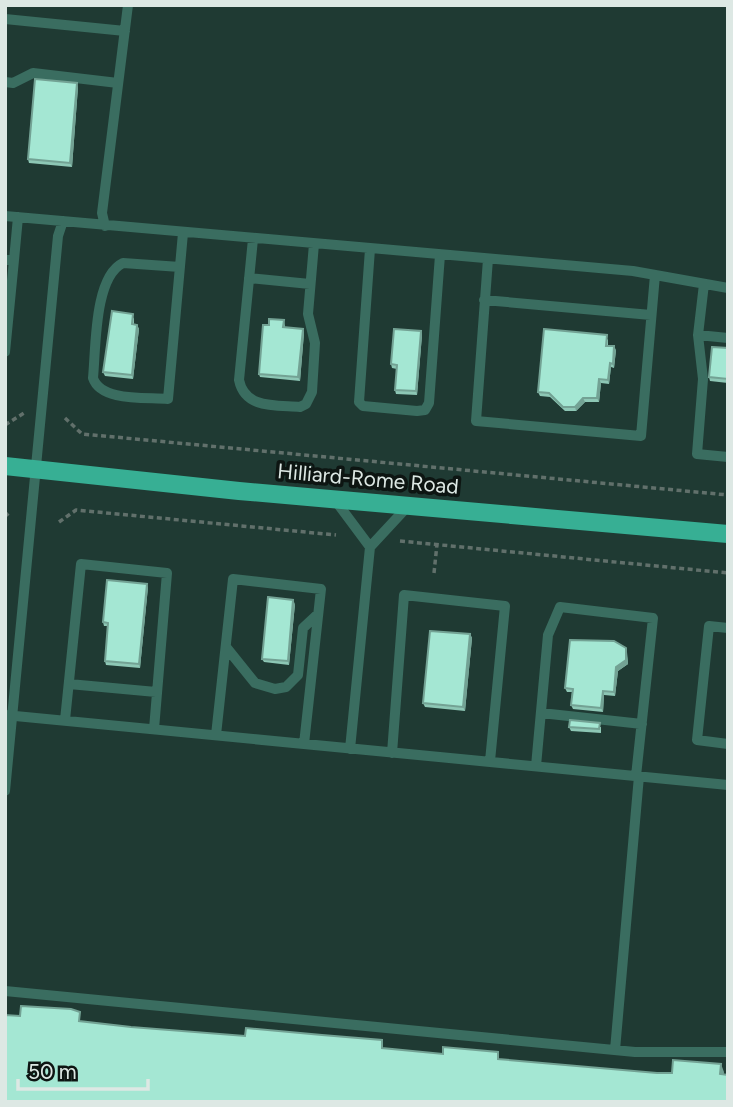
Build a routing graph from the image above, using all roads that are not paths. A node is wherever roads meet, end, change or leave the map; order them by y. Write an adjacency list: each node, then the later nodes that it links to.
1 (128, 5): 3 (lane)
2 (5, 19): 3 (lane)
3 (125, 32): 5 (lane)
4 (5, 82): 5 (lane)
5 (118, 83): 9 (lane)
6 (5, 216): 7 (lane)
7 (18, 217): 8 (lane); 16 (lane)
8 (63, 222): 9 (lane); 30 (lane)
9 (105, 226): 10 (lane)
10 (183, 233): 11 (lane); 17 (lane)
11 (253, 239): 12 (lane); 19 (lane)
12 (314, 244): 13 (lane); 20 (lane)
13 (370, 249): 14 (lane); 14 (lane)
14 (440, 255): 15 (lane)
15 (488, 259): 18 (lane); 23 (lane)
16 (10, 260): 27 (lane)
17 (180, 267): 17 (lane)
18 (655, 275): 21 (lane); 24 (lane)
19 (249, 278): 20 (lane); 20 (lane)
20 (310, 284)
21 (704, 284): 22 (lane); 25 (lane)
22 (728, 288)
23 (484, 300): 24 (lane); 24 (lane)
24 (651, 315)
25 (698, 335): 26 (lane); 28 (lane)
26 (728, 338)
27 (5, 352)
28 (728, 457)
29 (5, 466): 30 (main road, Hilliard-Rome Road)
30 (36, 469): 31 (main road, Hilliard-Rome Road); 41 (lane)
31 (335, 499): 32 (main road, Hilliard-Rome Road); 34 (lane)
32 (409, 506): 33 (main road, Hilliard-Rome Road); 34 (lane)
33 (728, 534)
34 (370, 548): 48 (lane)
35 (318, 614): 37 (lane); 37 (lane); 46 (lane)
36 (728, 628): 47 (lane)
37 (226, 647): 45 (lane)
38 (69, 684): 39 (lane); 39 (lane); 42 (lane)
39 (156, 692): 44 (lane)
40 (541, 713): 43 (lane); 43 (lane); 51 (lane)
41 (8, 716): 42 (lane); 54 (lane)
42 (65, 720): 44 (lane)
43 (642, 724): 52 (lane)
44 (154, 729): 45 (lane)
45 (216, 735): 46 (lane)
46 (304, 744): 48 (lane)
47 (728, 744)
48 (349, 749): 49 (lane)
49 (391, 753): 50 (lane); 50 (lane)
50 (491, 761): 51 (lane)
51 (536, 766): 52 (lane)
52 (638, 776): 53 (lane); 56 (lane)
53 (728, 785)
54 (5, 791)
55 (5, 990): 56 (lane)
56 (615, 1050): 57 (lane)
57 (728, 1052)

